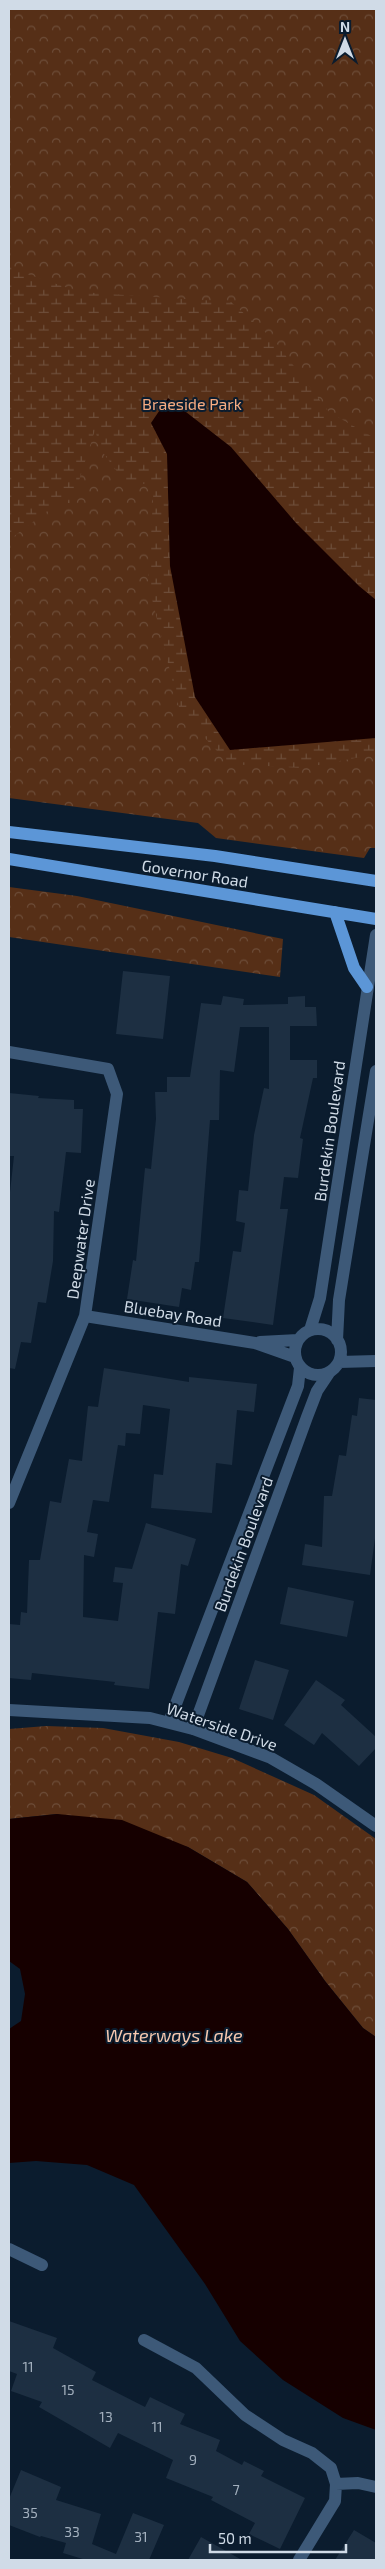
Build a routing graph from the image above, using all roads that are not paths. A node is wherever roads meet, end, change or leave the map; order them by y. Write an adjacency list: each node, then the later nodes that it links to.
1 (9, 832): 3 (main road, Governor Road)
2 (9, 859): 4 (main road, Governor Road)
3 (376, 881)
4 (335, 912): 5 (main road, Governor Road); 7 (main road)
5 (376, 919)
6 (376, 935): 7 (street, Burdekin Boulevard)
7 (367, 987): 11 (street, Burdekin Boulevard)
8 (9, 1052): 10 (street, Deepwater Drive)
9 (376, 1072): 14 (street)
10 (85, 1316): 13 (street, Bluebay Road); 19 (street, Deepwater Drive)
11 (310, 1330): 12 (street); 14 (street)
12 (298, 1340): 13 (street, Bluebay Road); 17 (street)
13 (255, 1342): 17 (street, Bluebay Road)
14 (338, 1343): 15 (street); 16 (street)
15 (374, 1361): 16 (street)
16 (339, 1362): 18 (street)
17 (298, 1363): 18 (street); 21 (street, Burdekin Boulevard)
18 (329, 1373): 22 (street, Burdekin Boulevard)
19 (9, 1502)
20 (9, 1710): 21 (street, Waterside Drive)
21 (169, 1722): 22 (street, Waterside Drive)
22 (193, 1729): 23 (street, Waterside Drive)
23 (376, 1826)
24 (9, 2249): 25 (street)
25 (42, 2265)
26 (144, 2340): 27 (street)
27 (336, 2484): 28 (street); 29 (street)
28 (376, 2487)
29 (300, 2560)

